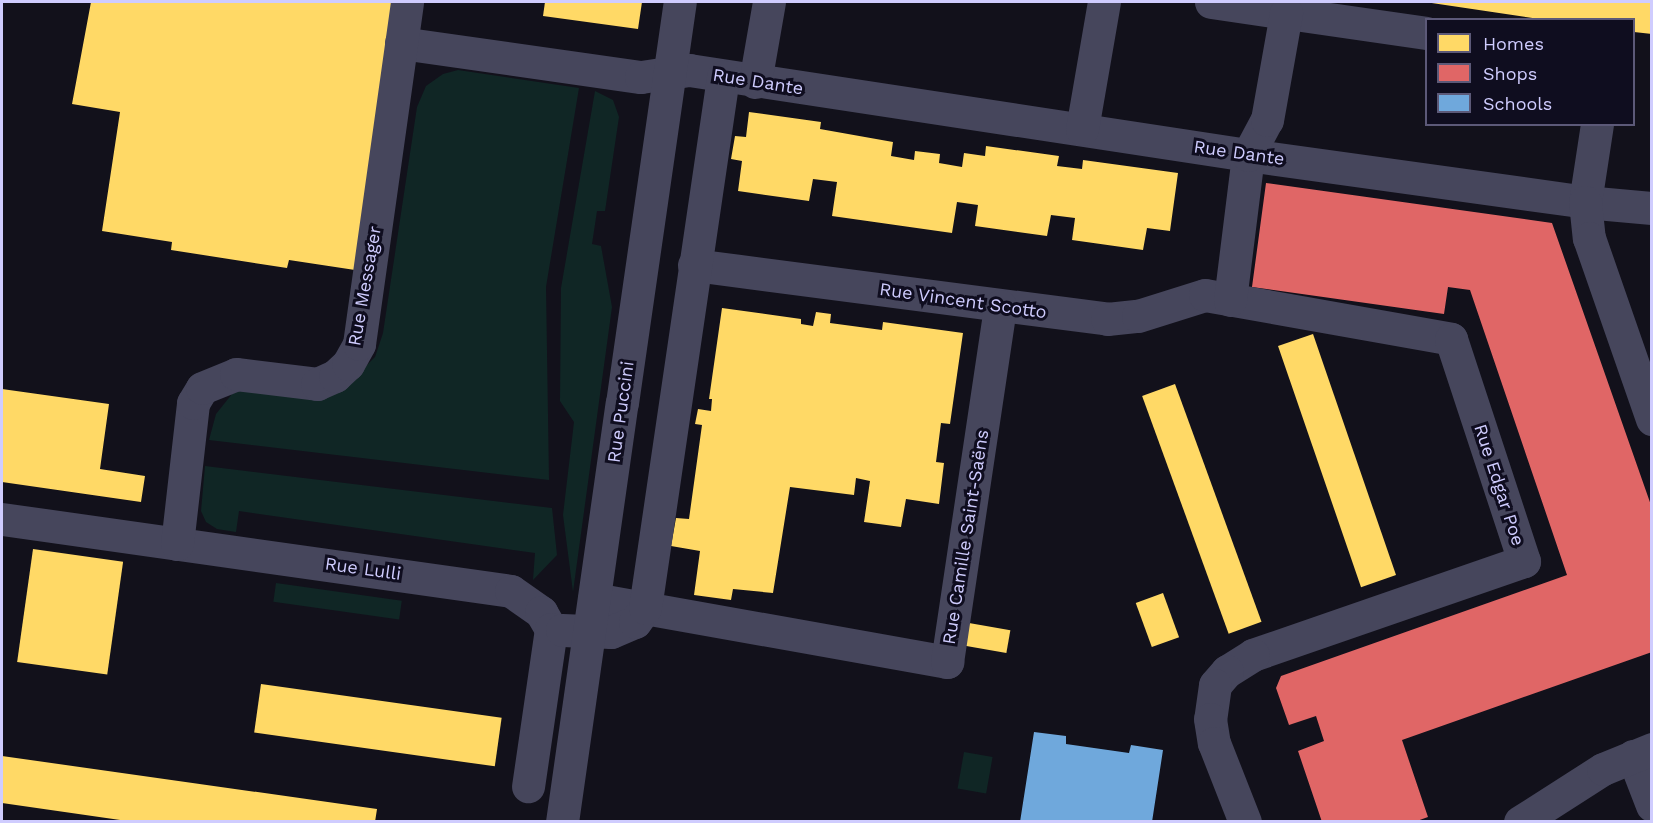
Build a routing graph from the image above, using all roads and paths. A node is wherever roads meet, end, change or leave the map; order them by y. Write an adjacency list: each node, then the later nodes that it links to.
1 (407, 2): 8 (street, Rue Messager)
2 (680, 2): 9 (street, Rue Puccini)
3 (769, 2): 11 (street)
4 (1104, 2): 13 (street)
5 (1210, 2): 6 (street)
6 (1286, 13): 7 (street); 14 (street)
7 (1425, 33)
8 (401, 42): 9 (street, Rue Dante); 22 (street, Rue Messager)
9 (670, 73): 10 (street, Rue Dante); 23 (street, Rue Puccini, bridge)
10 (723, 77): 11 (street, Rue Dante); 17 (street)
11 (755, 82): 13 (street, Rue Dante)
12 (1597, 126): 15 (street)
13 (1082, 129): 14 (street, Rue Dante)
14 (1248, 154): 15 (street, Rue Dante); 18 (street)
15 (1585, 202): 16 (street, Rue Dante); 20 (street)
16 (1652, 208)
17 (694, 265): 19 (street, Rue Vincent Scotto); 24 (street)
18 (1230, 300): 19 (street, Rue Vincent Scotto); 30 (street, Rue Edgar Poe)
19 (1000, 306): 24 (street, Rue Camille Saint-Saëns)
20 (1652, 418)
21 (2, 519): 22 (street, Rue Lulli)
22 (177, 543): 25 (street, Rue Lulli)
23 (594, 599): 24 (street, Rue Camille Saint-Saëns); 29 (street, Rue Puccini, bridge)
24 (645, 608): 25 (street)
25 (551, 629): 27 (street)
26 (1642, 752): 28 (street); 31 (street)
27 (528, 786)
28 (1652, 805)
29 (562, 822)
30 (1245, 822)
31 (1521, 822)

